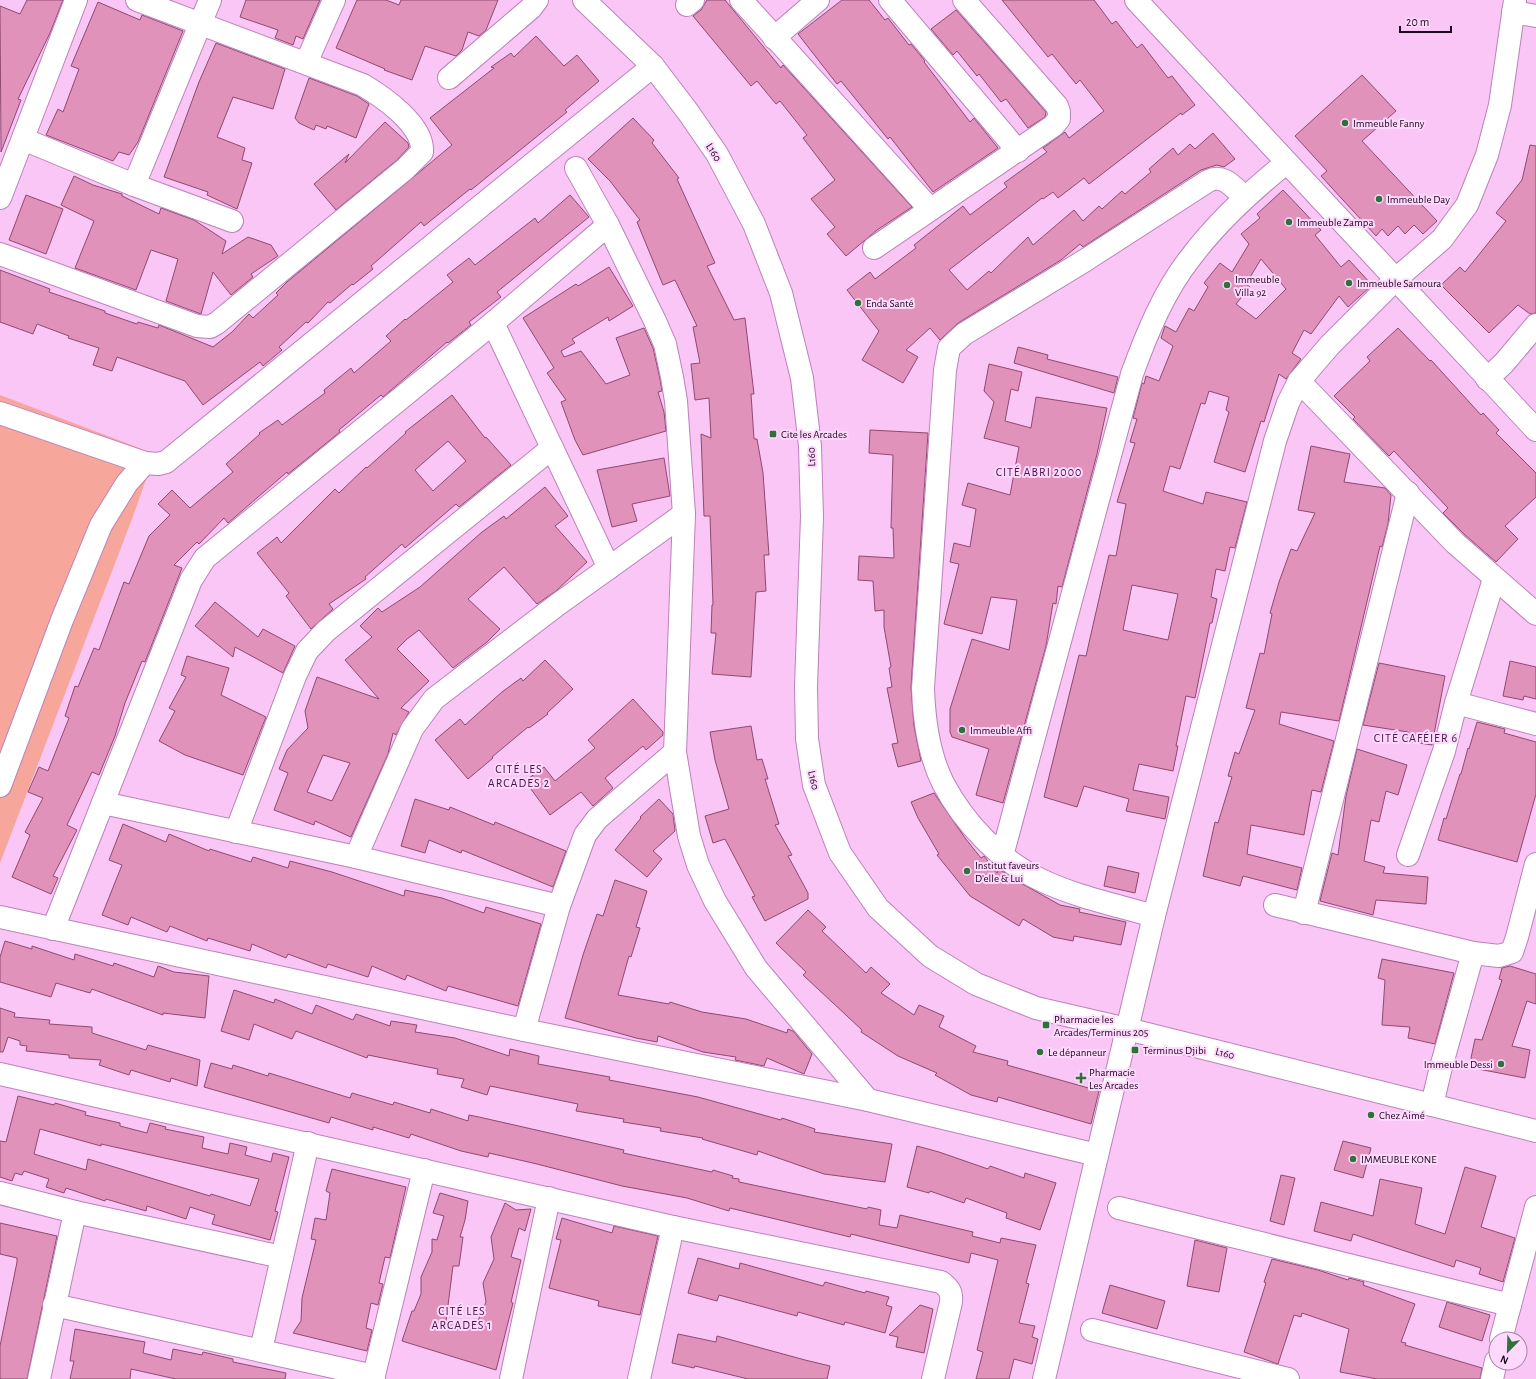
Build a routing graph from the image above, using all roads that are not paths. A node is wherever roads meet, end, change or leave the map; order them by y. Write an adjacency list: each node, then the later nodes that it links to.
1 (76, 0): 19 (street)
2 (137, 0): 14 (street)
3 (210, 0): 14 (street)
4 (334, 0): 16 (street)
5 (537, 0): 18 (street)
6 (584, 0): 17 (street, L160)
7 (741, 0): 15 (street)
8 (818, 0): 15 (street)
9 (890, 0): 20 (street)
10 (964, 0): 20 (street)
11 (1136, 0): 21 (street)
12 (1514, 6): 13 (street); 31 (street)
13 (1536, 16)
14 (200, 24): 16 (street); 23 (street)
15 (774, 38): 26 (street)
16 (306, 63): 30 (street)
17 (653, 66): 39 (street); 62 (street, L160)
18 (449, 78)
19 (23, 139): 23 (street); 24 (street)
20 (1018, 151): 26 (street)
21 (1286, 163): 25 (street); 31 (street)
22 (576, 168): 28 (street)
23 (134, 185): 27 (street)
24 (0, 198)
25 (1245, 198): 52 (street); 52 (street)
26 (930, 209): 29 (street)
27 (232, 221)
28 (608, 225): 32 (street); 41 (street)
29 (874, 248)
30 (0, 254)
31 (1396, 279): 34 (street); 35 (street)
32 (493, 323): 38 (street); 49 (street)
33 (1536, 325): 34 (street)
34 (1487, 379): 37 (street)
35 (1299, 381): 40 (street); 58 (street)
36 (0, 413): 39 (street)
37 (1536, 430)
38 (552, 448): 42 (street); 50 (street)
39 (144, 463): 48 (street)
40 (1408, 493): 43 (street); 57 (street)
41 (684, 514): 42 (street); 47 (street)
42 (609, 568): 53 (street)
43 (1494, 579): 44 (street); 45 (street)
44 (1536, 614)
45 (1456, 703): 46 (street); 51 (street)
46 (1536, 724)
47 (675, 752): 56 (street); 65 (street)
48 (0, 786)
49 (103, 804): 50 (street); 60 (street)
50 (236, 832): 53 (street)
51 (1408, 855)
52 (1002, 856): 58 (street)
53 (356, 857): 56 (street)
54 (1536, 864): 61 (street)
55 (1275, 905): 57 (street)
56 (559, 906): 63 (street)
57 (1304, 913): 61 (street)
58 (1154, 916): 62 (street)
59 (0, 917): 60 (street)
60 (53, 929): 63 (street)
61 (1473, 953): 66 (street)
62 (1127, 1029): 66 (street, L160); 69 (street)
63 (524, 1030): 65 (street)
64 (0, 1074): 68 (street)
65 (868, 1100): 69 (street)
66 (1432, 1105): 67 (street, L160)
67 (1536, 1132)
68 (308, 1143): 70 (street); 77 (street)
69 (1097, 1155): 88 (street)
70 (424, 1170): 72 (street); 83 (street)
71 (0, 1193): 75 (street)
72 (549, 1198): 76 (street); 85 (street)
73 (1536, 1207): 79 (street)
74 (1119, 1208): 79 (street)
75 (75, 1212): 77 (street); 78 (street)
76 (673, 1227): 86 (street); 87 (street)
77 (282, 1257): 82 (street)
78 (54, 1305): 82 (street); 84 (street)
79 (1510, 1306): 81 (street)
80 (1092, 1330): 89 (street)
81 (1504, 1331)
82 (261, 1350): 83 (street)
83 (374, 1378)
84 (39, 1379)
85 (511, 1379)
86 (639, 1379)
87 (933, 1379)
88 (1044, 1379)
89 (1288, 1379)

